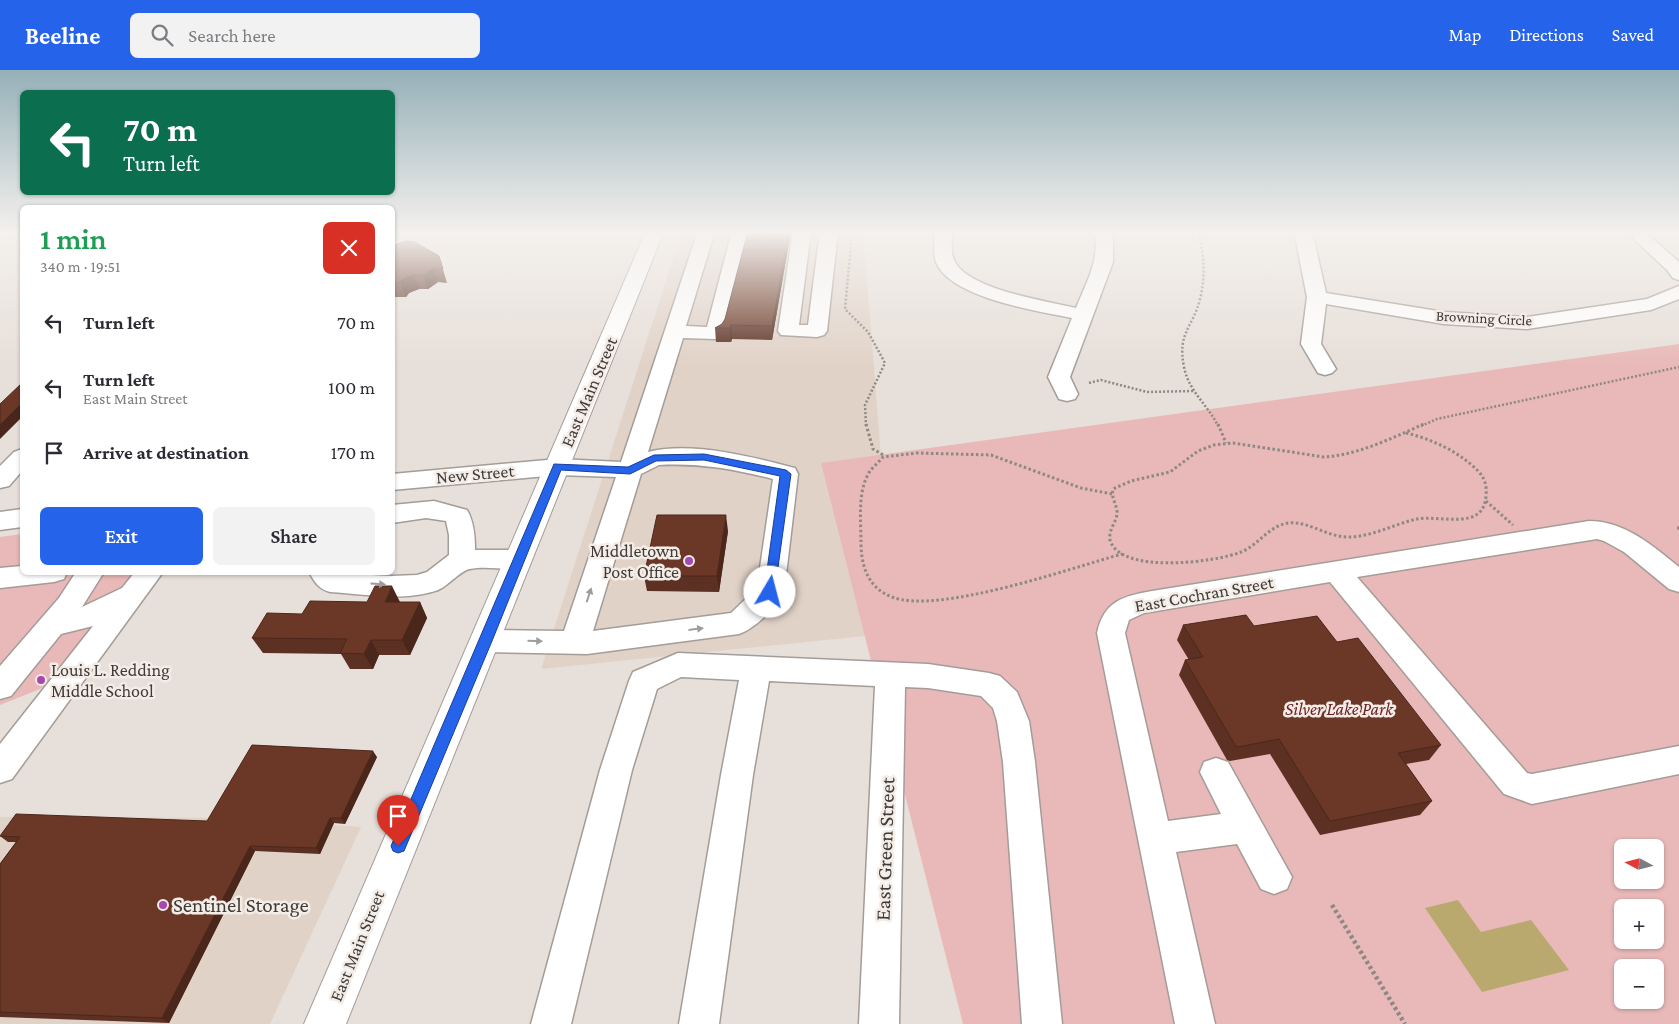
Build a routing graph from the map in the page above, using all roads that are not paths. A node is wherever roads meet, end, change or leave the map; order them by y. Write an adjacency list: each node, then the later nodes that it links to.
1 (637, 276): 18 (main road, East Main Street)
2 (693, 276): 9 (street)
3 (729, 276): 10 (street)
4 (796, 276): 5 (street)
5 (824, 276)
6 (958, 276): 13 (street)
7 (1099, 276): 13 (street)
8 (1312, 276): 12 (street)
9 (689, 288): 10 (street); 14 (street)
10 (726, 288): 14 (street)
11 (1679, 292): 12 (street, Browning Circle)
12 (1317, 297): 15 (street)
13 (1083, 315): 16 (street)
14 (675, 332): 19 (street)
15 (1325, 369)
16 (1067, 394)
17 (20, 460): 20 (street)
18 (558, 467): 19 (street, New Street); 21 (street, New Street); 26 (main road, East Main Street)
19 (630, 470): 36 (street, one-way to 19); 36 (street, one-way to 19)
20 (0, 480)
21 (395, 482)
22 (395, 514): 25 (street)
23 (20, 518): 24 (street)
24 (0, 521)
25 (462, 559): 26 (street); 30 (street, one-way to 25)
26 (518, 560): 35 (main road, East Main Street)
27 (1337, 572): 32 (street, East Cochran Street); 40 (street); 44 (street, East Cochran Street)
28 (27, 575): 31 (street)
29 (89, 575): 34 (street)
30 (326, 577)
31 (0, 578)
32 (1679, 582)
33 (143, 583): 34 (street); 41 (street)
34 (51, 626): 39 (street)
35 (486, 641): 36 (street, one-way to 36); 46 (main road, East Main Street)
36 (574, 642)
37 (756, 669): 38 (street); 47 (street); 48 (street)
38 (890, 675): 49 (street, East Green Street); 50 (street)
39 (0, 687)
40 (1679, 760)
41 (0, 769)
42 (1216, 772): 43 (street)
43 (1246, 827): 44 (street); 45 (street)
44 (1155, 838): 51 (street, East Cochran Street)
45 (1274, 877)
46 (325, 1024)
47 (551, 1024)
48 (699, 1024)
49 (879, 1024)
50 (1042, 1024)
51 (1195, 1024)

